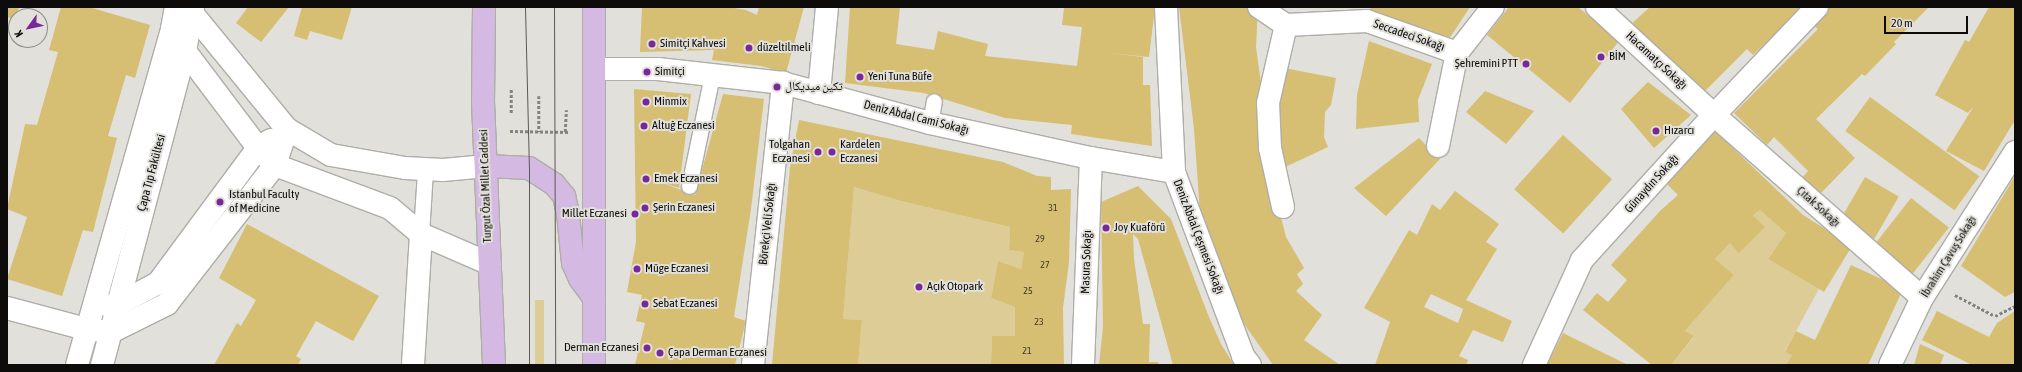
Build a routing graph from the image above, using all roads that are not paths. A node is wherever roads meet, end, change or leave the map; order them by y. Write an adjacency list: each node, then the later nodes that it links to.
1 (484, 7): 27 (main road, Turgut Özal Millet Caddesi)
2 (594, 7): 14 (main road)
3 (828, 7): 17 (street)
4 (1166, 7): 29 (street, Deniz Abdal Çeşmesi Sokağı)
5 (1259, 7): 10 (street)
6 (1492, 7): 13 (street, Seccadeci Sokağı)
7 (1597, 7): 19 (street, Hacamatçı Sokağı)
8 (1817, 7): 19 (street, Günaydın Sokağı)
9 (187, 9): 11 (street); 12 (street, Çapa Tıp Fakültesi); 21 (street)
10 (1286, 25): 13 (street, Seccadeci Sokağı); 31 (street)
11 (172, 29): 12 (street); 37 (street)
12 (185, 51): 23 (street); 36 (street, Çapa Tıp Fakültesi)
13 (1457, 53): 22 (street)
14 (594, 69): 15 (street, Deniz Abdal Cami Sokağı); 35 (main road)
15 (712, 75): 16 (street, Deniz Abdal Cami Sokağı); 30 (lane)
16 (783, 83): 17 (street, Deniz Abdal Cami Sokağı); 46 (street, Börekçi Veli Sokağı)
17 (819, 93): 20 (street, Deniz Abdal Cami Sokağı)
18 (934, 101): 20 (lane)
19 (1714, 115): 34 (street, Çıtak Sokağı); 49 (street, Günaydın Sokağı)
20 (930, 123): 25 (street, Deniz Abdal Cami Sokağı)
21 (287, 129): 23 (street); 26 (street); 28 (street)
22 (1438, 146)
23 (258, 148): 26 (street); 36 (street)
24 (2015, 152): 34 (street, İbrahim Çavuş Sokağı)
25 (1091, 158): 29 (street, Deniz Abdal Cami Sokağı); 47 (street, Masura Sokağı)
26 (275, 165): 32 (street); 40 (street)
27 (487, 166): 28 (street); 33 (main road, Turgut Özal Millet Caddesi); 35 (main road)
28 (425, 170): 32 (lane)
29 (1174, 172): 48 (street, Deniz Abdal Çeşmesi Sokağı)
30 (689, 186)
31 (1283, 207)
32 (421, 234): 33 (street); 43 (street)
33 (490, 264): 44 (main road, Turgut Özal Millet Caddesi)
34 (1927, 291): 50 (street, İbrahim Çavuş Sokağı)
35 (593, 296): 45 (main road)
36 (117, 305): 37 (street); 40 (street, Çapa Tıp Fakültesi)
37 (92, 307): 39 (street)
38 (7, 308): 39 (street)
39 (86, 329): 40 (street); 41 (street)
40 (111, 332): 42 (street, Çapa Tıp Fakültesi)
41 (77, 365)
42 (102, 365)
43 (413, 365)
44 (494, 365)
45 (594, 365)
46 (754, 365)
47 (1084, 365)
48 (1250, 365)
49 (1534, 365)
50 (1890, 365)

